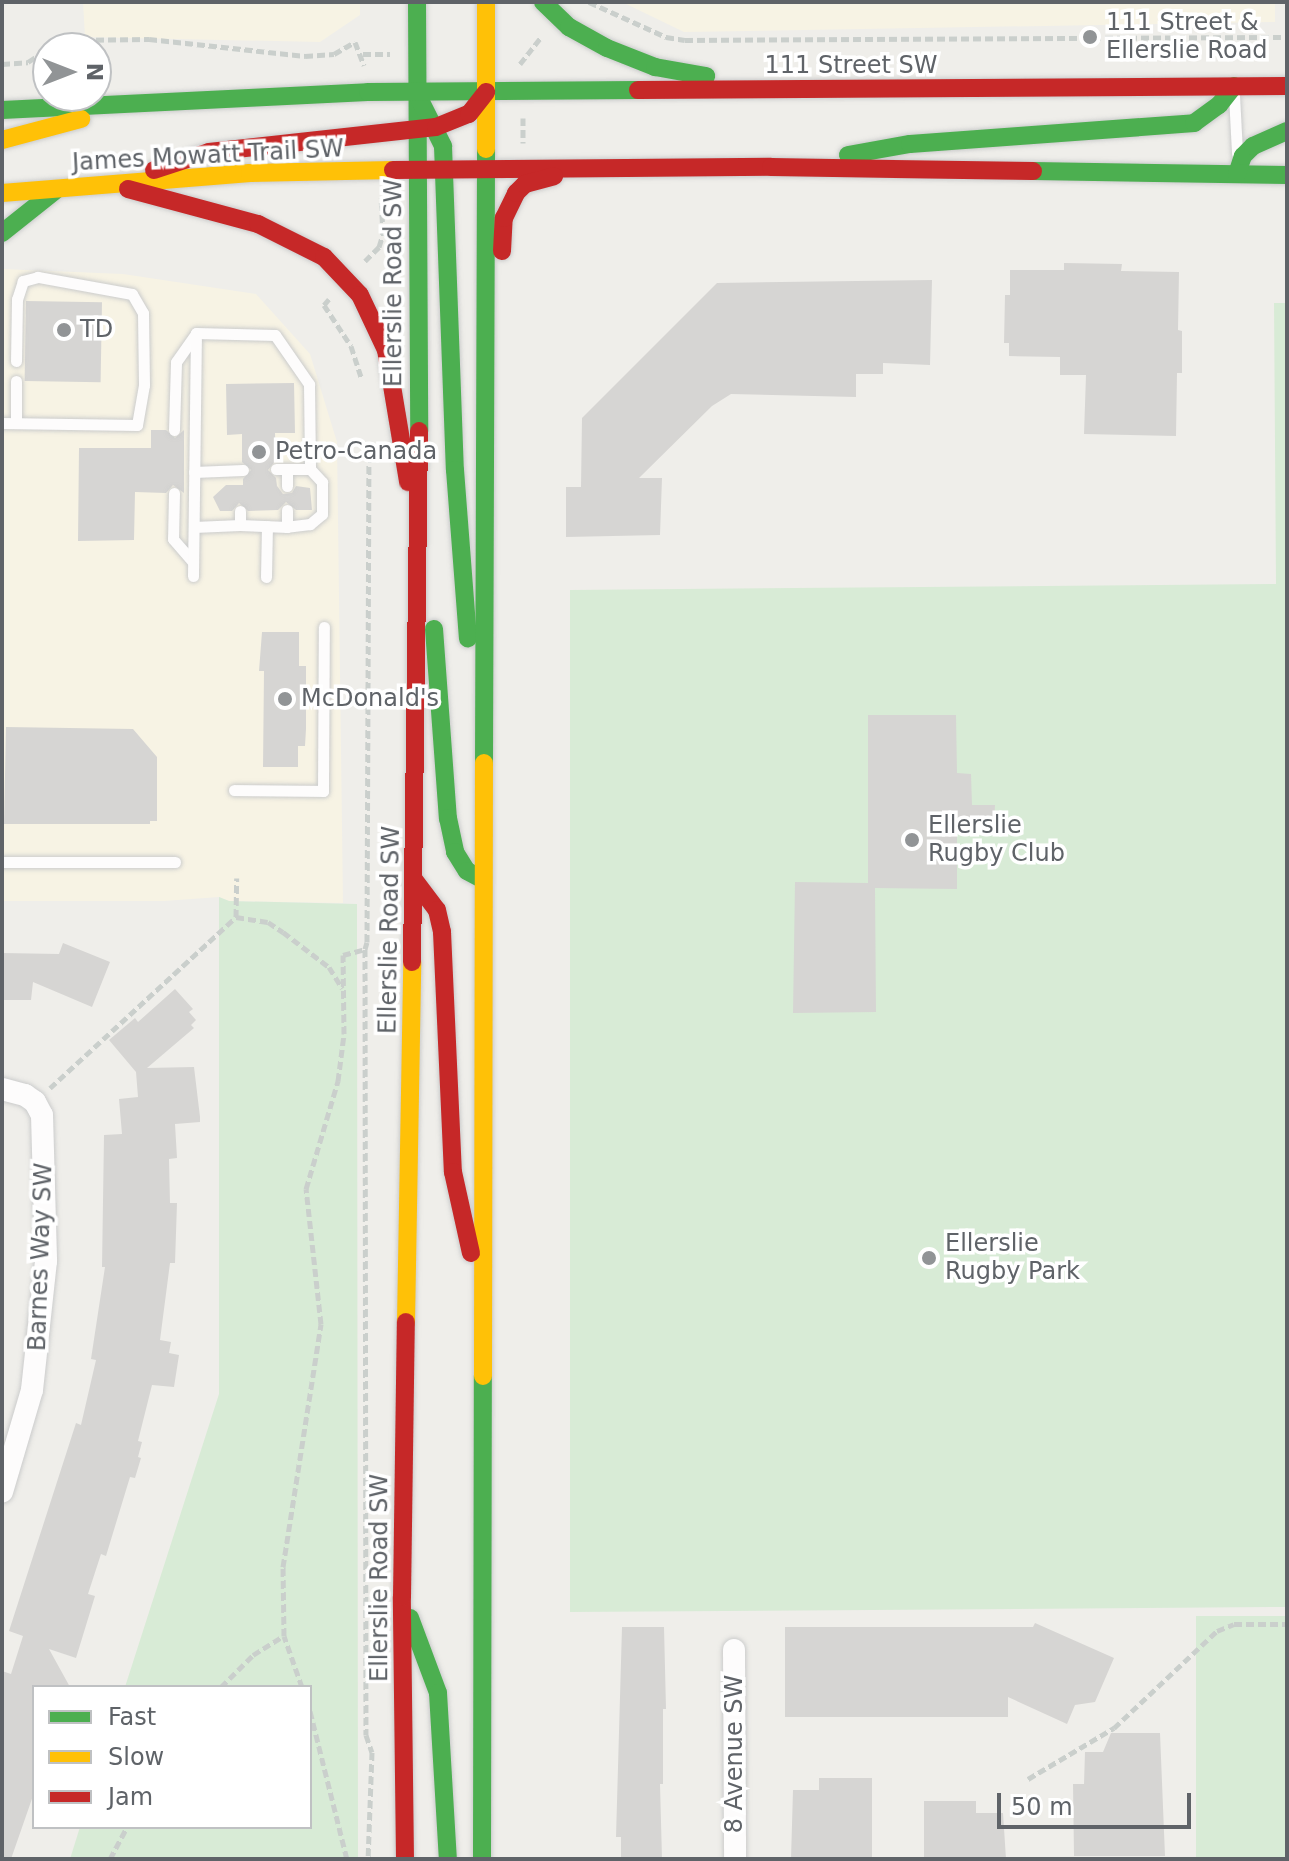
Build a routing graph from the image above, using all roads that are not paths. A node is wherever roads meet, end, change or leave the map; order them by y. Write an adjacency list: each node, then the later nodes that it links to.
1 (417, 2): 8 (main road, Ellerslie Road SW)
2 (486, 2): 7 (main road)
3 (543, 2): 6 (main road)
4 (1234, 86): 5 (main road, 111 Street SW); 6 (main road, 111 Street SW); 15 (main road); 20 (lane)
5 (1287, 86)
6 (790, 91): 7 (main road, 111 Street SW)
7 (486, 92): 8 (main road, 111 Street SW); 11 (main road); 18 (main road)
8 (416, 93): 9 (main road); 11 (main road); 12 (main road, Ellerslie Road SW)
9 (129, 105): 10 (main road); 14 (main road)
10 (2, 110)
11 (436, 127): 12 (main road); 17 (main road)
12 (417, 131): 16 (main road, Ellerslie Road SW); 22 (main road)
13 (1287, 131): 20 (main road)
14 (2, 140)
15 (771, 167): 19 (main road); 20 (main road)
16 (417, 170): 17 (main road); 22 (main road, James Mowatt Trail SW); 41 (main road, Ellerslie Road SW)
17 (445, 170): 18 (main road); 49 (main road)
18 (485, 170): 19 (main road); 49 (main road)
19 (573, 171): 49 (main road)
20 (1237, 174): 21 (main road)
21 (1287, 175)
22 (111, 185): 23 (main road, James Mowatt Trail SW); 41 (main road)
23 (58, 189): 24 (main road, James Mowatt Trail SW); 25 (main road)
24 (2, 193)
25 (2, 233)
26 (196, 333): 31 (lane); 32 (lane); 33 (lane)
27 (16, 361): 30 (lane)
28 (16, 381): 30 (lane)
29 (2, 423): 30 (lane)
30 (16, 423)
31 (174, 430)
32 (310, 469): 35 (lane); 43 (lane)
33 (194, 472): 34 (lane); 42 (lane)
34 (239, 485)
35 (287, 486)
36 (174, 493): 44 (lane)
37 (287, 510): 43 (lane)
38 (240, 511): 39 (lane)
39 (240, 525): 40 (lane); 42 (lane)
40 (267, 526): 43 (lane); 46 (lane)
41 (419, 526): 47 (main road, Ellerslie Road SW)
42 (194, 527): 44 (lane)
43 (287, 527)
44 (193, 562): 45 (lane)
45 (193, 576)
46 (266, 577)
47 (419, 578): 53 (main road); 54 (main road, Ellerslie Road SW)
48 (324, 627): 50 (lane)
49 (484, 756): 53 (main road)
50 (234, 790)
51 (2, 862): 52 (lane)
52 (175, 862)
53 (482, 879): 56 (main road)
54 (415, 881): 56 (main road); 58 (main road, Ellerslie Road SW)
55 (2, 1089): 57 (street, Barnes Way SW)
56 (483, 1312): 62 (main road)
57 (2, 1492)
58 (402, 1597): 60 (main road, Ellerslie Road SW); 61 (main road)
59 (734, 1650): 63 (street, 8 Avenue SW)
60 (405, 1859)
61 (448, 1859)
62 (482, 1859)
63 (735, 1859)

